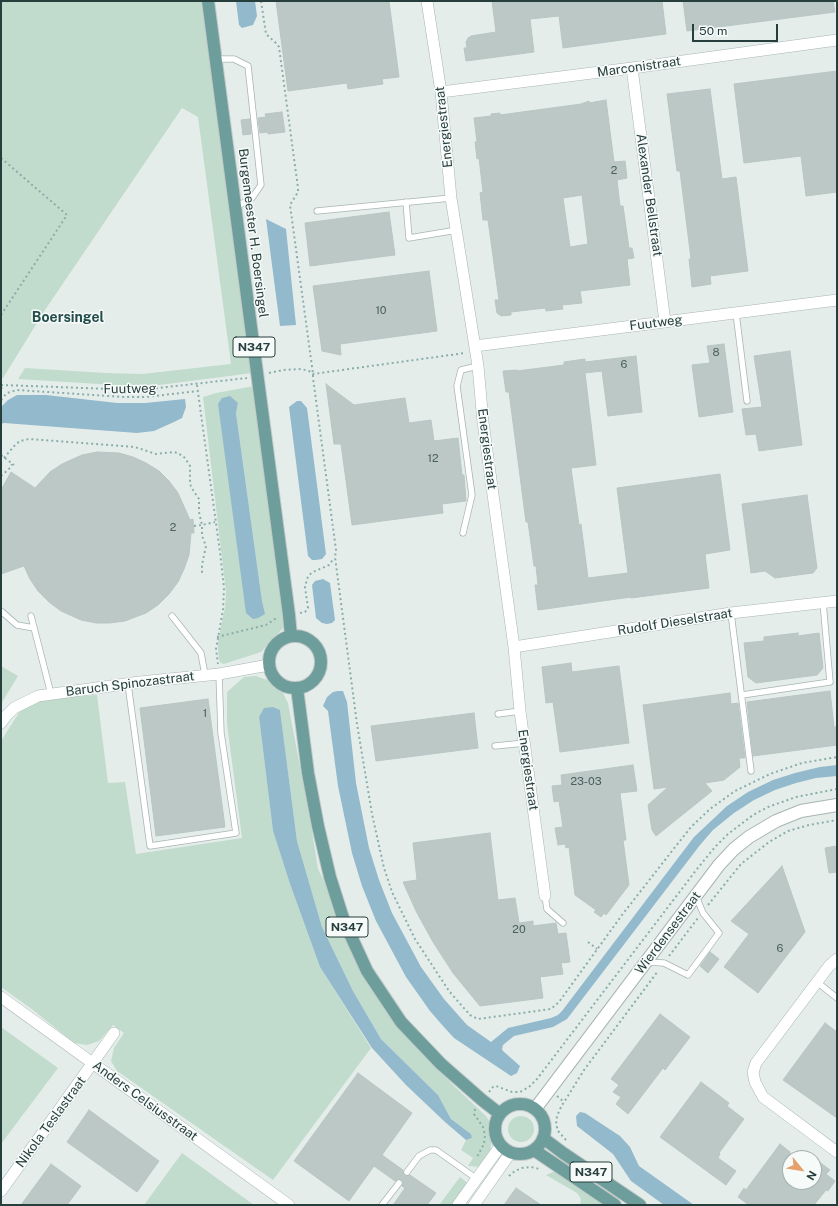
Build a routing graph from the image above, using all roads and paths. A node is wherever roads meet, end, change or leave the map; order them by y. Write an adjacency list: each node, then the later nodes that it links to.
1 (208, 1): 5 (main road, Burgemeester H. Boersingel / N347)
2 (261, 1): 20 (path)
3 (427, 1): 7 (street, Energiestraat)
4 (837, 40): 6 (street, Marconistraat)
5 (216, 59): 11 (main road, Burgemeester H. Boersingel / N347); 11 (lane)
6 (632, 68): 7 (street, Marconistraat); 17 (street, Alexander Bellstraat)
7 (441, 92): 9 (street, Energiestraat)
8 (1, 158): 16 (path)
9 (451, 198): 10 (lane); 13 (street, Energiestraat)
10 (406, 202): 12 (lane); 13 (lane)
11 (236, 207): 21 (main road, Burgemeester H. Boersingel / N347)
12 (317, 211)
13 (457, 230): 18 (street, Energiestraat)
14 (837, 300): 15 (street, Fuutweg)
15 (736, 313): 17 (street, Fuutweg); 27 (lane)
16 (1, 315)
17 (665, 322): 18 (street, Fuutweg)
18 (475, 349): 19 (street, Energiestraat); 20 (path)
19 (478, 366): 34 (lane); 44 (street, Energiestraat)
20 (313, 374): 21 (path, Fuutweg); 64 (path)
21 (258, 377): 23 (path, Fuutweg); 43 (main road, Burgemeester H. Boersingel / N347)
22 (2, 385): 23 (path, Fuutweg); 24 (path)
23 (197, 385): 25 (path)
24 (1, 389)
25 (198, 391): 26 (path); 31 (path)
26 (1, 400)
27 (747, 401)
28 (1, 455): 29 (path)
29 (4, 458): 30 (path); 32 (path)
30 (1, 476)
31 (215, 522): 32 (path); 46 (path)
32 (202, 525): 33 (path); 35 (path)
33 (194, 526)
34 (463, 533)
35 (202, 572)
36 (837, 601): 37 (street, Rudolf Dieselstraat)
37 (823, 602): 39 (street, Rudolf Dieselstraat); 51 (lane)
38 (1, 611): 42 (lane)
39 (731, 613): 44 (street, Rudolf Dieselstraat); 51 (lane)
40 (32, 616): 42 (lane)
41 (172, 616): 47 (lane)
42 (34, 628): 50 (lane)
43 (291, 636): 45 (main road); 49 (main road)
44 (514, 647): 52 (street, Energiestraat)
45 (269, 665): 46 (street, Baruch Spinozastraat); 49 (main road)
46 (219, 674): 47 (street, Baruch Spinozastraat); 48 (lane)
47 (205, 675): 48 (street, Baruch Spinozastraat)
48 (128, 684): 50 (street, Baruch Spinozastraat)
49 (297, 688): 73 (main road, N347)
50 (52, 694): 54 (street, Baruch Spinozastraat)
51 (742, 695): 58 (lane)
52 (520, 711): 53 (lane); 55 (street, Energiestraat)
53 (498, 714)
54 (1, 723)
55 (525, 743): 56 (lane); 60 (street, Energiestraat)
56 (495, 746)
57 (837, 757): 64 (path)
58 (751, 771)
59 (837, 805): 61 (street, Wierdensestraat)
60 (545, 896): 62 (lane)
61 (696, 896): 66 (street, Wierdensestraat); 66 (lane)
62 (563, 923)
63 (588, 942): 64 (path)
64 (597, 950)
65 (837, 959): 67 (street)
66 (646, 962): 72 (street, Wierdensestraat)
67 (816, 982): 69 (lane); 77 (street)
68 (1, 997): 71 (street, Anders Celsiusstraat)
69 (837, 998)
70 (114, 1033): 71 (street, Nikola Teslastraat)
71 (93, 1064): 81 (street, Nikola Teslastraat); 82 (street, Anders Celsiusstraat)
72 (535, 1109): 73 (main road); 74 (main road)
73 (500, 1114): 75 (main road)
74 (543, 1138): 76 (main road); 87 (main road, N347)
75 (506, 1149): 76 (main road); 79 (street); 85 (street)
76 (534, 1150): 86 (main road, N347)
77 (837, 1152)
78 (407, 1172): 79 (lane)
79 (477, 1179): 84 (street)
80 (399, 1183): 83 (lane)
81 (1, 1190)
82 (289, 1205)
83 (382, 1205)
84 (458, 1205)
85 (474, 1205)
86 (615, 1205)
87 (640, 1205)

